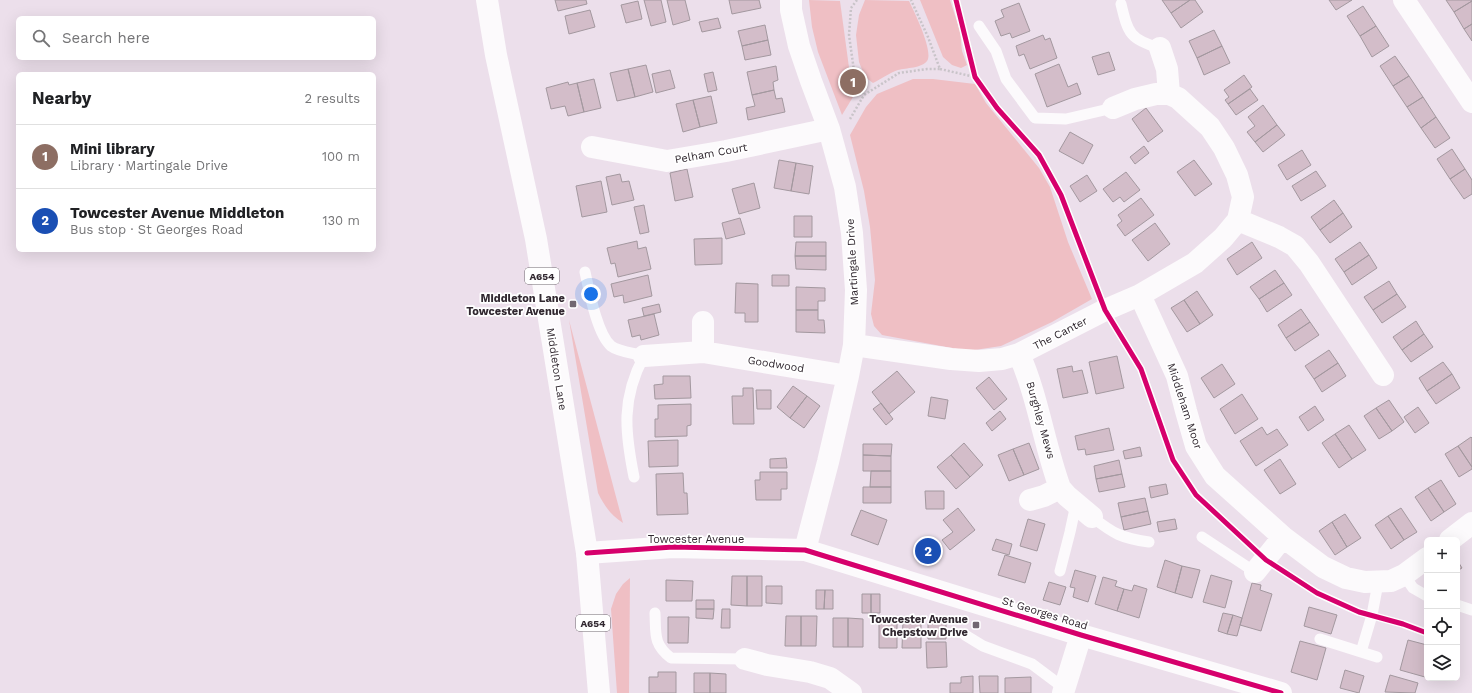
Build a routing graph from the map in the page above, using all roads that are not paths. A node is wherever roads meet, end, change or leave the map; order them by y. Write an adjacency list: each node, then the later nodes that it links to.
1 (487, 0): 32 (street, Middleton Lane / A654)
2 (791, 0): 10 (street, Martingale Drive)
3 (1404, 0): 8 (street)
4 (1121, 4): 6 (lane)
5 (979, 26): 9 (lane)
6 (1160, 48): 7 (street)
7 (1169, 94): 9 (street); 12 (street, The Canter)
8 (1472, 102)
9 (1113, 108)
10 (829, 129): 11 (street, Pelham Court); 16 (street, Martingale Drive)
11 (592, 147)
12 (1238, 220): 14 (street, The Canter); 20 (street)
13 (585, 272): 19 (lane)
14 (1140, 295): 18 (street, The Canter); 28 (street, Middleham Moor)
15 (703, 322): 17 (street)
16 (854, 345): 18 (street, The Canter); 21 (street, Martingale Drive)
17 (703, 352): 19 (street, Goodwood); 21 (street, Goodwood)
18 (1019, 354): 23 (street, Burghley Mews)
19 (644, 356): 22 (lane)
20 (1383, 375)
21 (848, 376): 31 (street, Martingale Drive)
22 (634, 477)
23 (1060, 488): 24 (street); 25 (street, Burghley Mews)
24 (1030, 500)
25 (1084, 510): 30 (lane); 34 (lane)
26 (1472, 523): 29 (street)
27 (1202, 537): 35 (lane)
28 (1283, 537): 35 (street); 37 (street, Middleham Moor)
29 (1454, 537)
30 (1149, 542)
31 (805, 550): 32 (street, Towcester Avenue); 43 (street, St Georges Road)
32 (587, 553): 49 (street, Middleton Lane / A654)
33 (1424, 560): 36 (street, Middleham Moor)
34 (1060, 571)
35 (1255, 572)
36 (1404, 575): 37 (street, Middleham Moor); 38 (lane)
37 (1378, 583): 45 (lane)
38 (1424, 594)
39 (1460, 606): 40 (lane)
40 (1472, 610)
41 (654, 613): 47 (lane)
42 (965, 635): 48 (lane)
43 (1081, 635): 48 (street); 51 (street, St Georges Road)
44 (1320, 639): 45 (lane)
45 (1361, 652): 46 (lane)
46 (1377, 657)
47 (745, 659): 50 (street)
48 (1063, 690)
49 (599, 693)
50 (851, 693)
51 (1281, 693)

